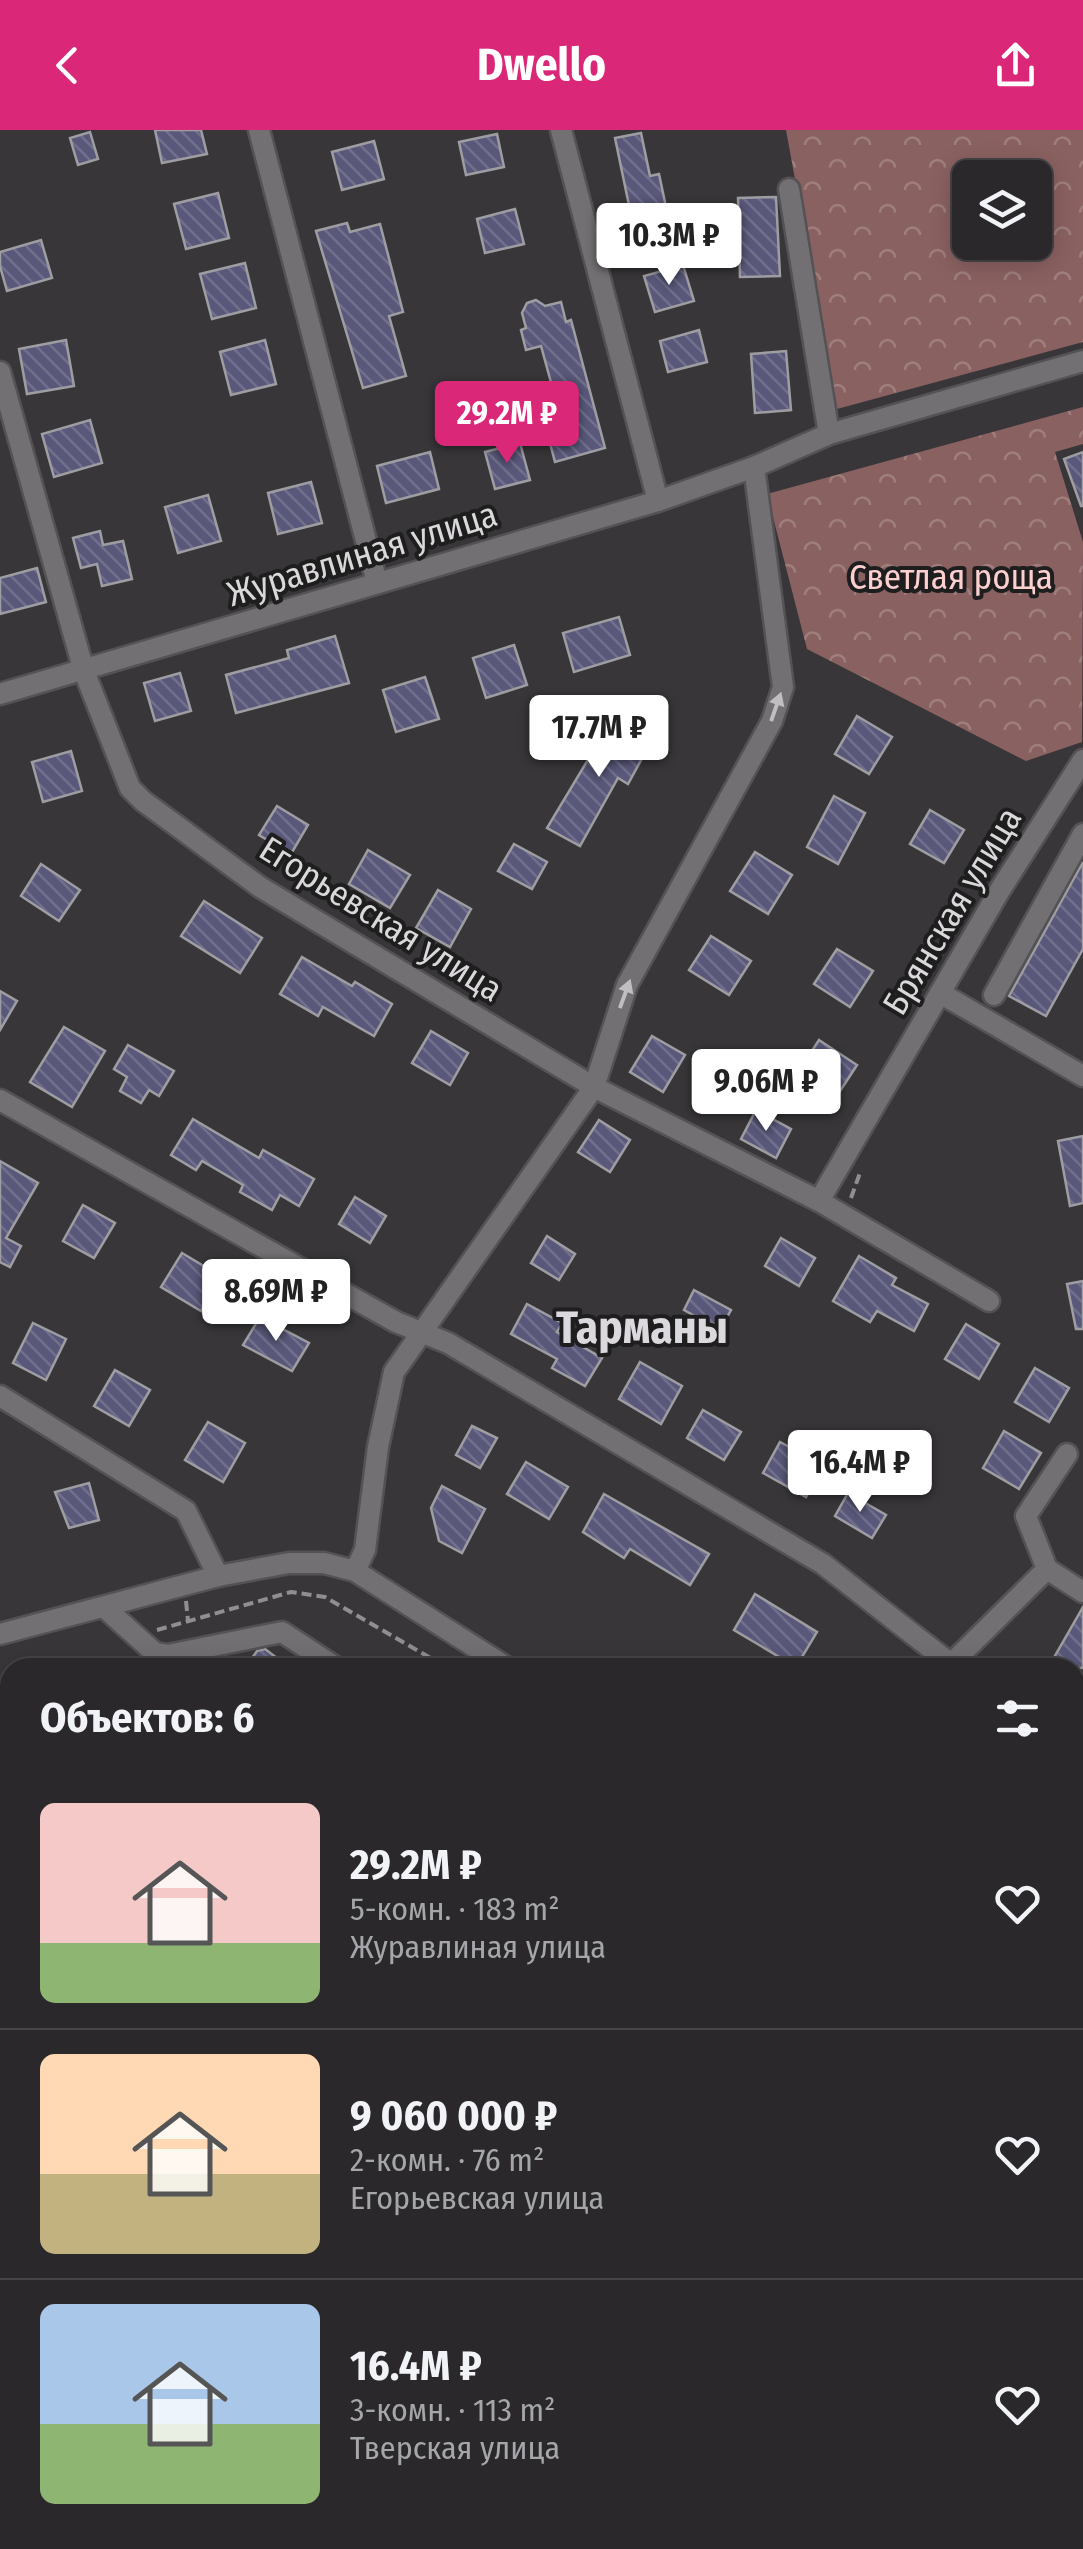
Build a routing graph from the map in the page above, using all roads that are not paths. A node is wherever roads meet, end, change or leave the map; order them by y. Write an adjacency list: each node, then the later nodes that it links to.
1 (259, 130): 9 (street)
2 (560, 130): 8 (street)
3 (788, 189): 6 (street)
4 (1083, 361): 6 (street, Журавлиная улица)
5 (0, 372): 10 (street, Егорьевская улица)
6 (829, 434): 7 (street, Журавлиная улица)
7 (754, 468): 8 (street, Журавлиная улица); 17 (street, one-way to 7)
8 (658, 501): 9 (street, Журавлиная улица)
9 (377, 584): 10 (street, Журавлиная улица)
10 (84, 671): 11 (street, Журавлиная улица); 17 (street, Егорьевская улица)
11 (0, 694)
12 (1083, 760): 14 (street, Брянская улица)
13 (1083, 834): 15 (street)
14 (940, 992): 16 (street); 19 (street, Брянская улица)
15 (994, 995)
16 (1083, 1076)
17 (594, 1086): 19 (street, Егорьевская улица); 21 (street)
18 (0, 1100): 21 (street)
19 (819, 1201): 20 (street, Егорьевская улица)
20 (989, 1301)
21 (423, 1331): 25 (street); 34 (street)
22 (0, 1396): 26 (street)
23 (1067, 1454): 24 (street)
24 (1047, 1569): 27 (street); 35 (street)
25 (355, 1571): 26 (street); 33 (street)
26 (218, 1576): 28 (street)
27 (1083, 1592)
28 (105, 1608): 29 (street); 30 (street)
29 (0, 1634)
30 (166, 1658)
31 (186, 1658): 32 (street)
32 (322, 1658)
33 (492, 1658)
34 (945, 1658)
35 (961, 1658)

